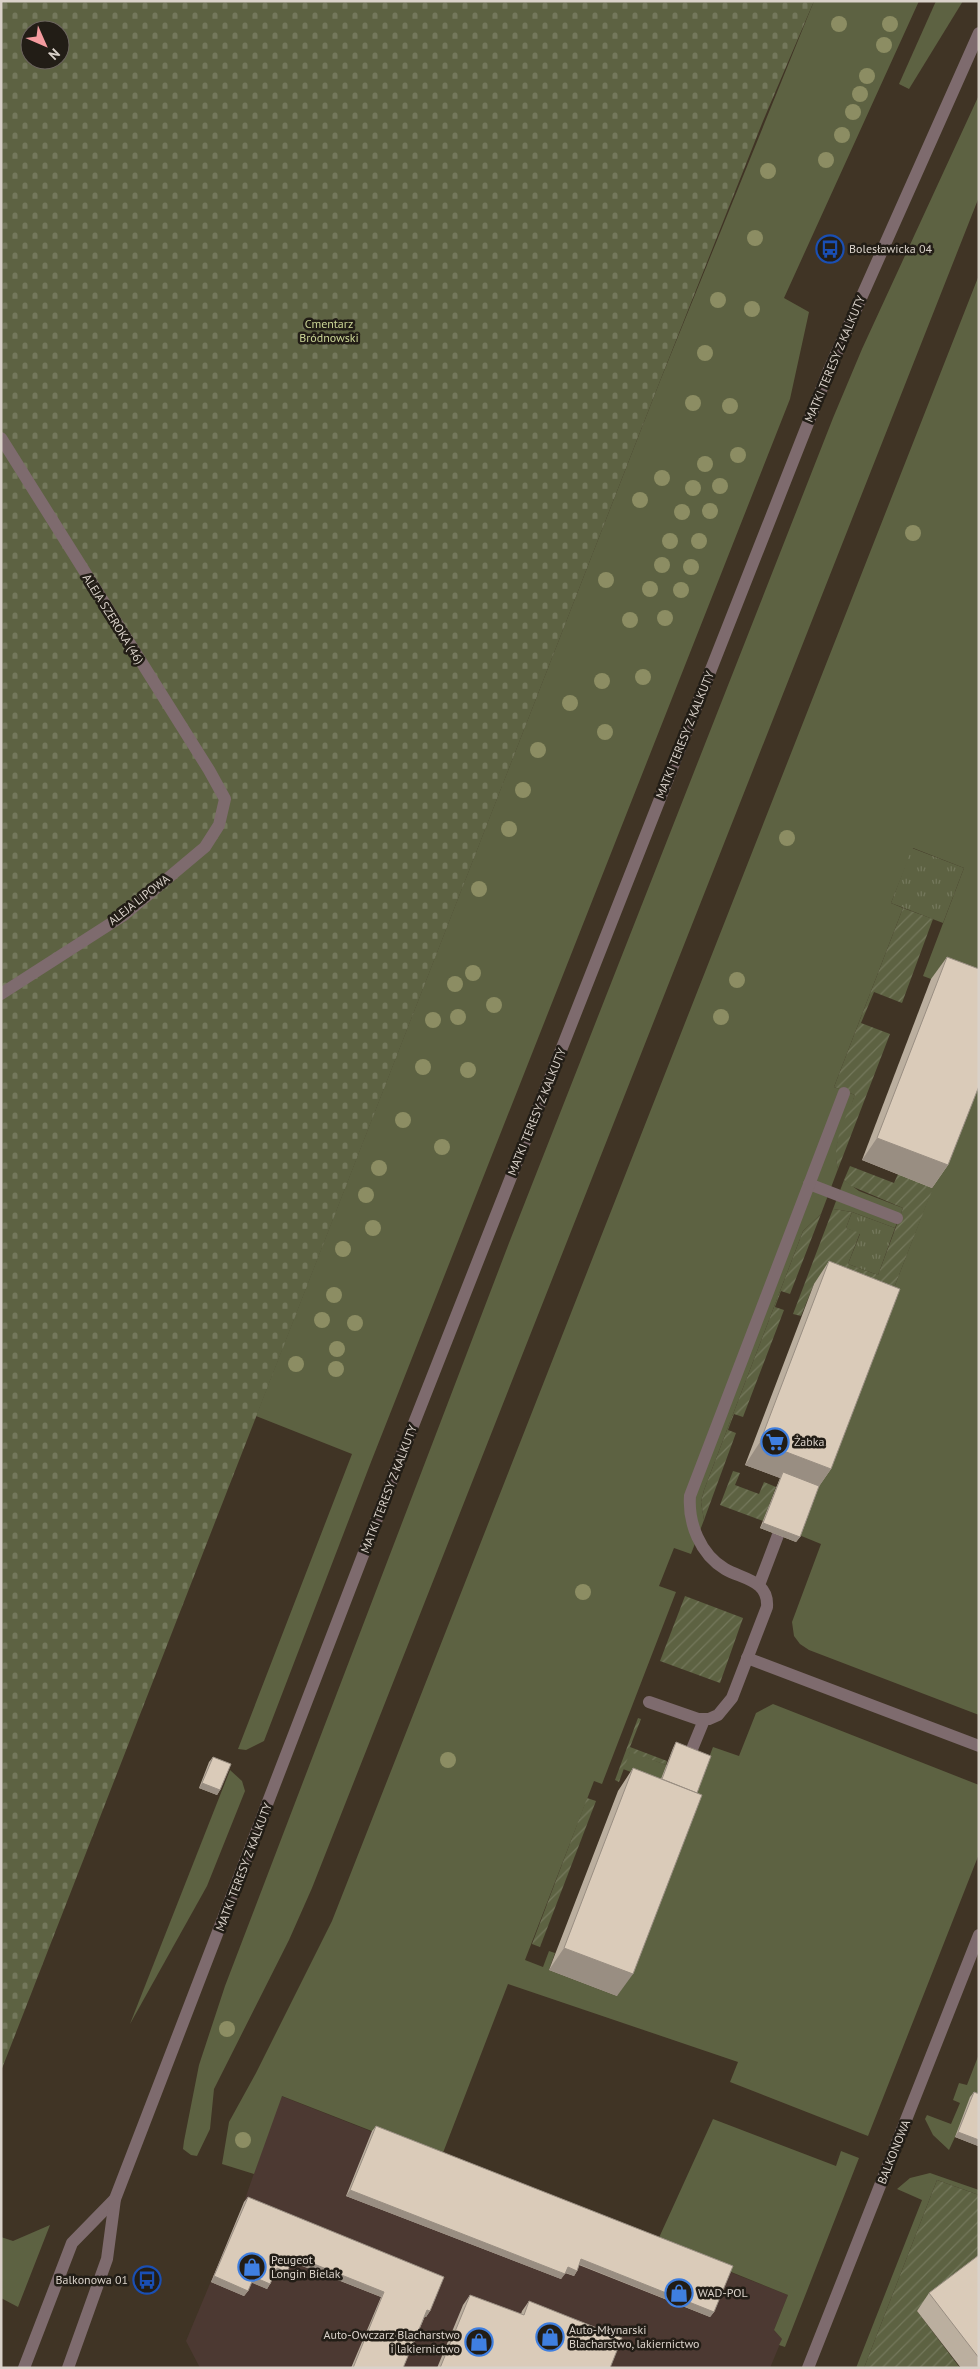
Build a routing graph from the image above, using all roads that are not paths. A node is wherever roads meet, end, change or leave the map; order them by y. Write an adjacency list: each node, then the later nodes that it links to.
1 (979, 33): 16 (street, MATKI TERESY Z KALKUTY)
2 (1, 438): 3 (street, ALEJA SZEROKA (46))
3 (225, 800): 4 (street, ALEJA LIPOWA)
4 (1, 994)
5 (844, 1093): 6 (street)
6 (809, 1184): 7 (street); 9 (street)
7 (897, 1218)
8 (778, 1535): 9 (street)
9 (759, 1585): 10 (street)
10 (747, 1658): 12 (street); 13 (street)
11 (649, 1702): 12 (street)
12 (704, 1720): 14 (street)
13 (979, 1746)
14 (690, 1754)
15 (979, 1935): 19 (street, BALKONOWA)
16 (115, 2199): 17 (street, MATKI TERESY Z KALKUTY); 18 (street, MATKI TERESY Z KALKUTY)
17 (24, 2368)
18 (68, 2368)
19 (808, 2368)

